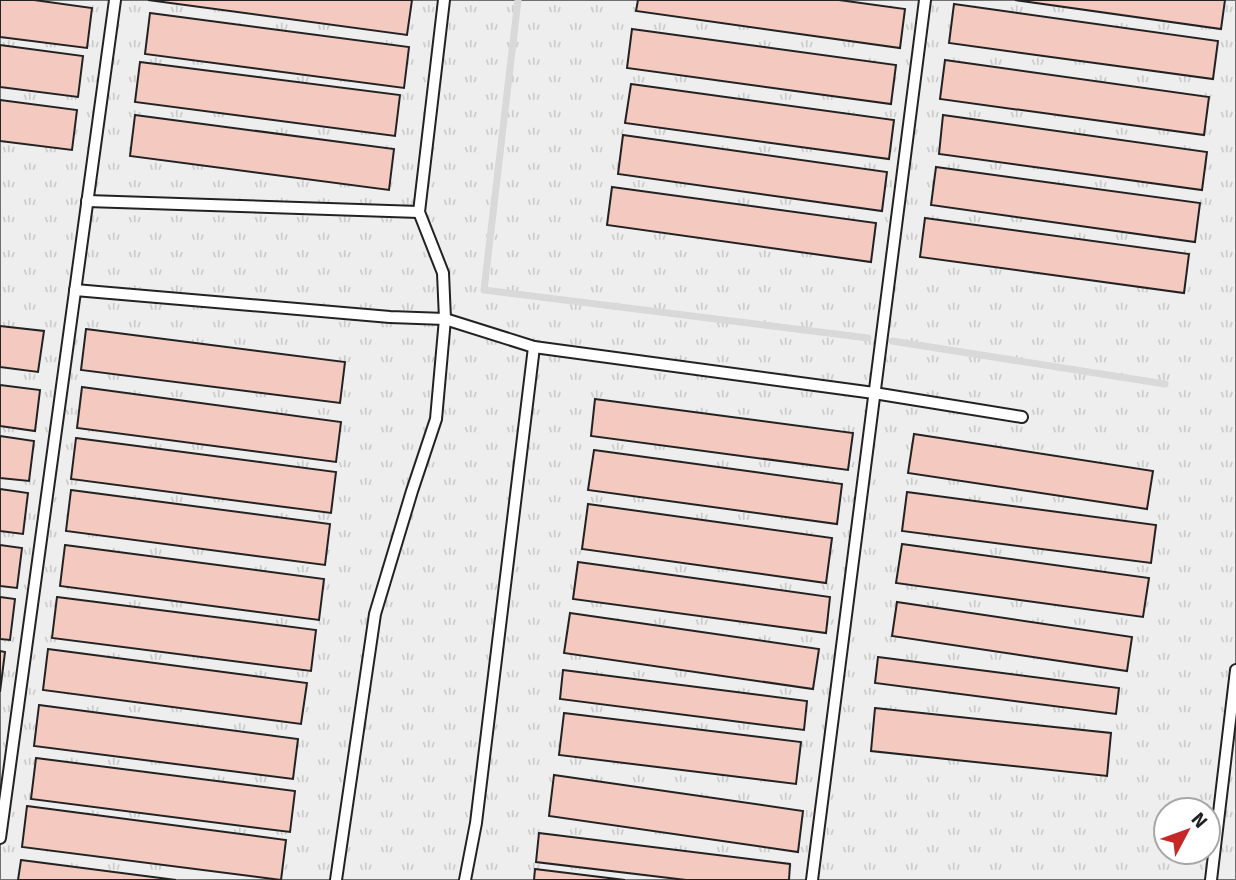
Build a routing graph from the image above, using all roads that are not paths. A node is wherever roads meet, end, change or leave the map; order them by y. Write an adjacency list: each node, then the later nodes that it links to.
1 (115, 0): 4 (lane)
2 (444, 0): 5 (lane)
3 (925, 0): 9 (lane)
4 (87, 201): 5 (lane); 6 (lane)
5 (419, 212): 7 (lane)
6 (75, 290): 7 (lane); 12 (lane)
7 (445, 319): 8 (lane); 13 (lane)
8 (534, 346): 9 (lane); 14 (lane)
9 (874, 393): 10 (lane); 15 (lane)
10 (1022, 417)
11 (1236, 670): 16 (lane)
12 (0, 838)
13 (336, 880)
14 (465, 880)
15 (812, 880)
16 (1211, 880)

